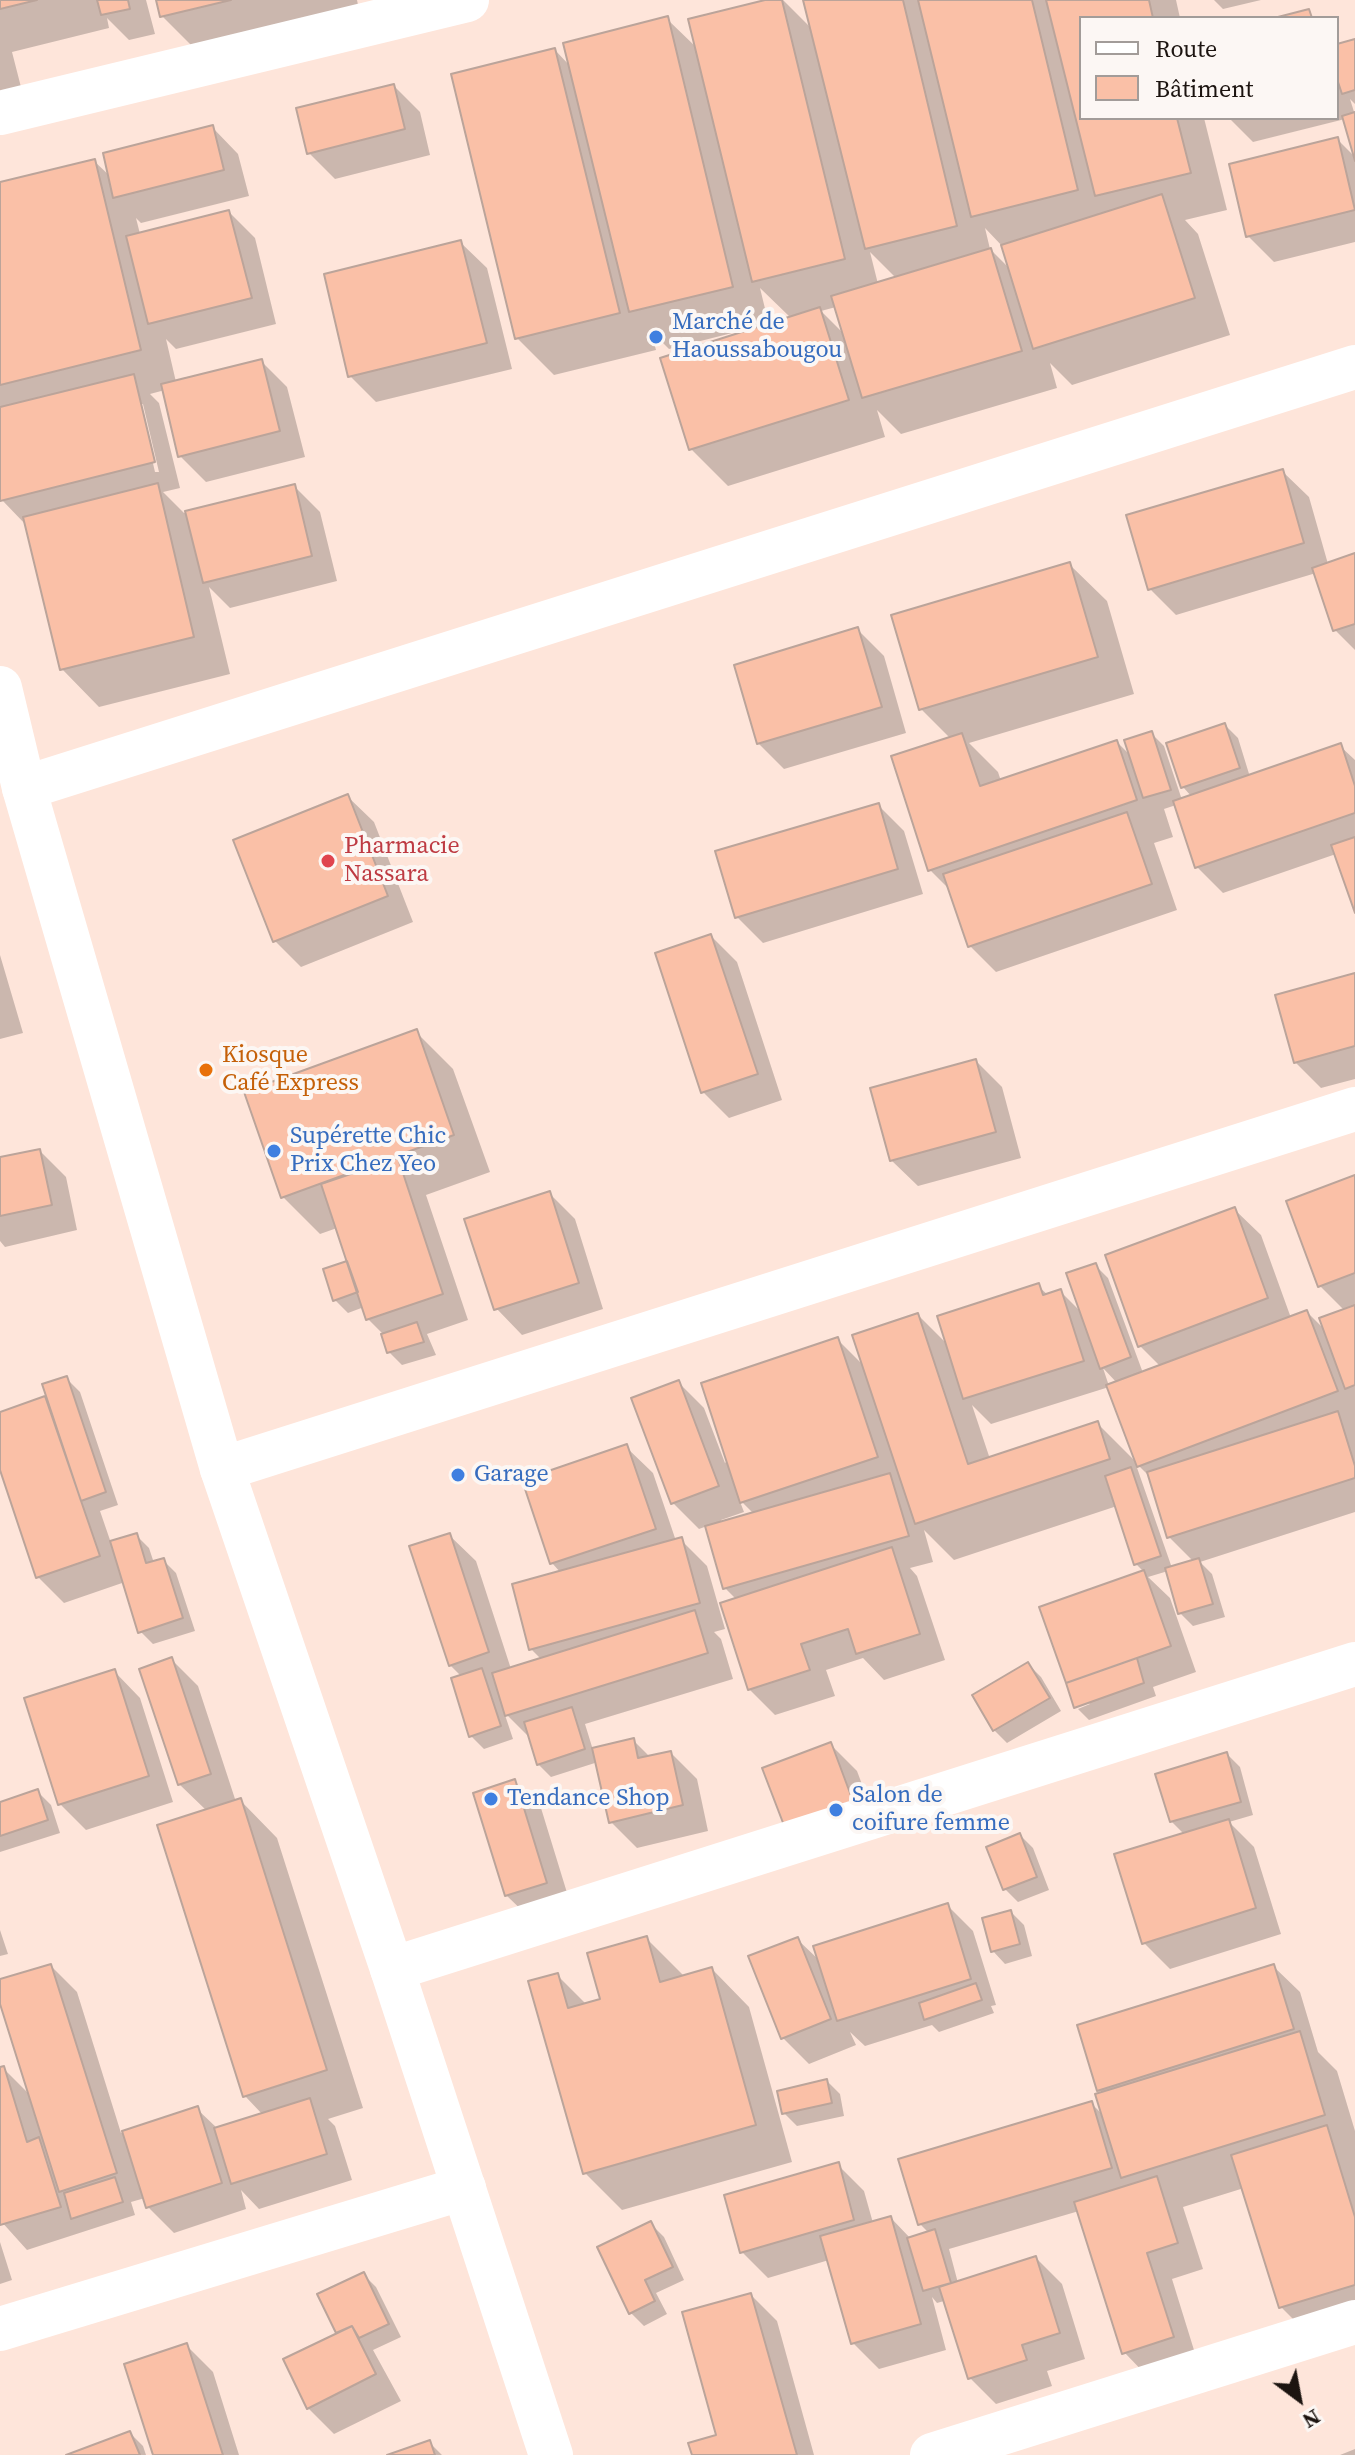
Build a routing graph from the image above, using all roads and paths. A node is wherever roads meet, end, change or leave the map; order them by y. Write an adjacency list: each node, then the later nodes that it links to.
1 (467, 0): 2 (street)
2 (0, 113)
3 (1355, 367): 5 (street)
4 (0, 688): 5 (street)
5 (12, 792): 7 (street)
6 (1355, 1109): 7 (street)
7 (222, 1469): 9 (street)
8 (1355, 1664): 9 (street)
9 (392, 1969): 10 (street)
10 (464, 2188): 12 (street); 13 (street)
11 (1355, 2322): 14 (street)
12 (0, 2329)
13 (551, 2455)
14 (932, 2455)

